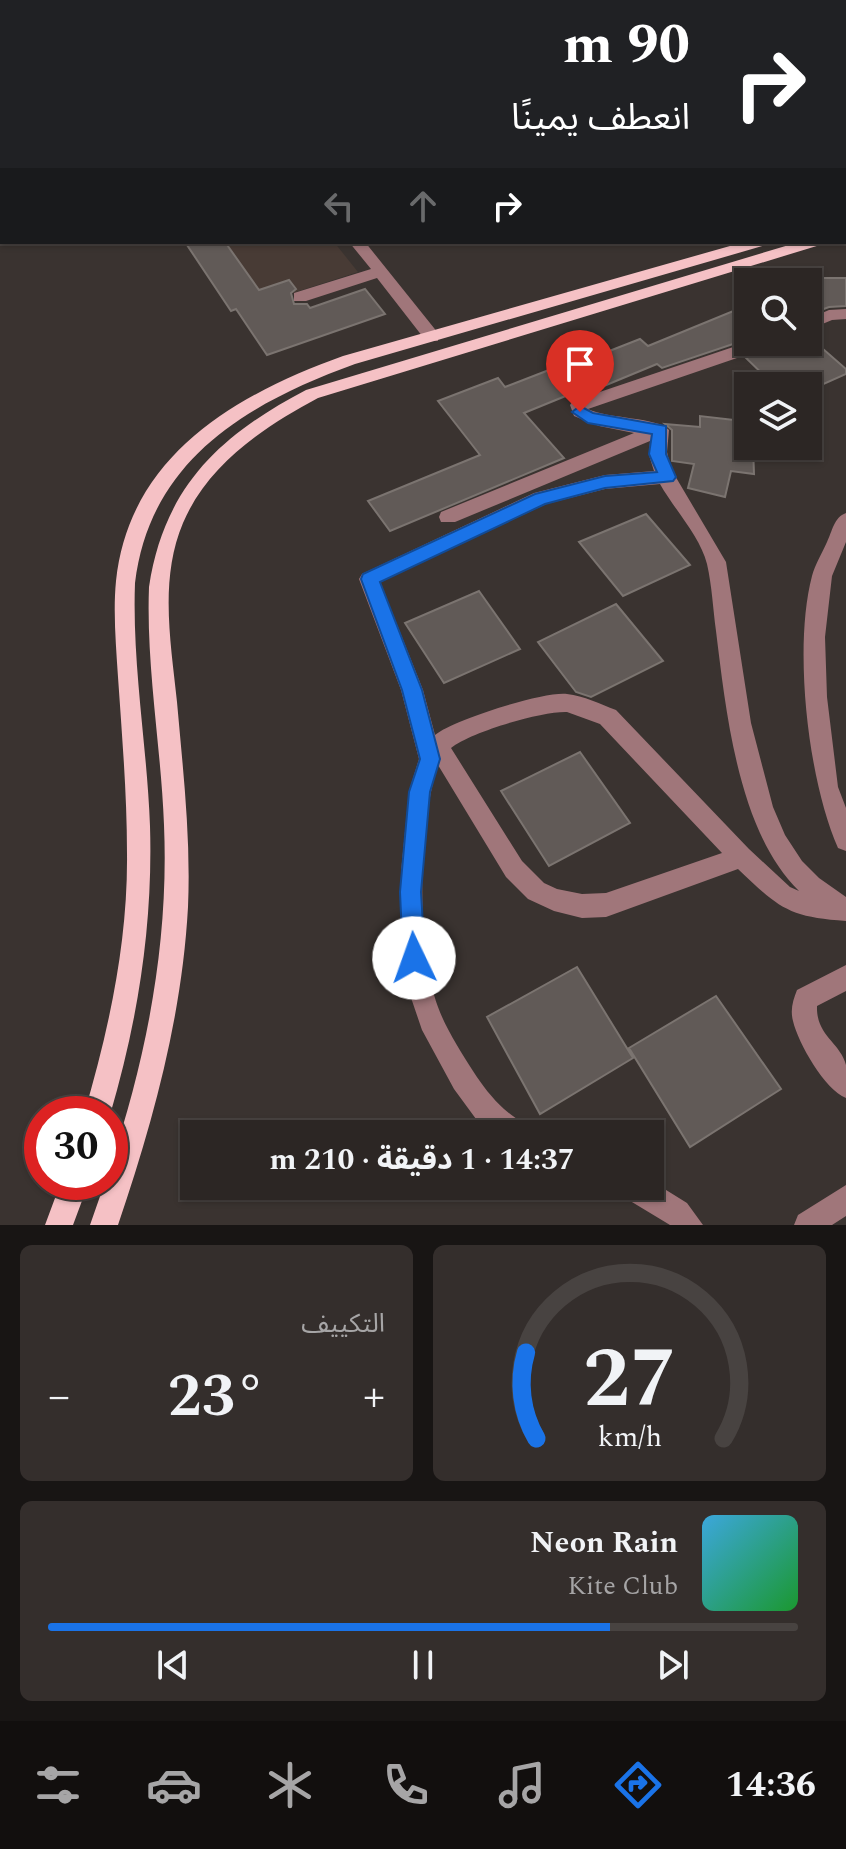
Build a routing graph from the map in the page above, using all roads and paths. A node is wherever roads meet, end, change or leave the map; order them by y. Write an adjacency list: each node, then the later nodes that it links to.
1 (359, 244): 4 (street)
2 (755, 244): 8 (main road)
3 (808, 244): 8 (main road)
4 (382, 271): 5 (street); 9 (street)
5 (300, 297)
6 (846, 314): 7 (street)
7 (822, 318)
8 (472, 336): 9 (main road); 28 (main road)
9 (432, 337): 22 (main road)
10 (734, 353): 11 (street)
11 (660, 430): 12 (street); 13 (street)
12 (668, 477): 16 (street); 19 (street)
13 (448, 517)
14 (846, 520): 15 (street)
15 (841, 550): 17 (street)
16 (435, 753): 18 (street); 18 (street); 23 (street)
17 (846, 840)
18 (741, 857): 19 (street)
19 (846, 909)
20 (846, 977): 21 (street)
21 (846, 1085)
22 (102, 1096)
23 (494, 1120)
24 (846, 1199): 30 (street)
25 (68, 1200): 27 (main road)
26 (658, 1200): 29 (street)
27 (59, 1225)
28 (104, 1225)
29 (689, 1225)
30 (808, 1225)

